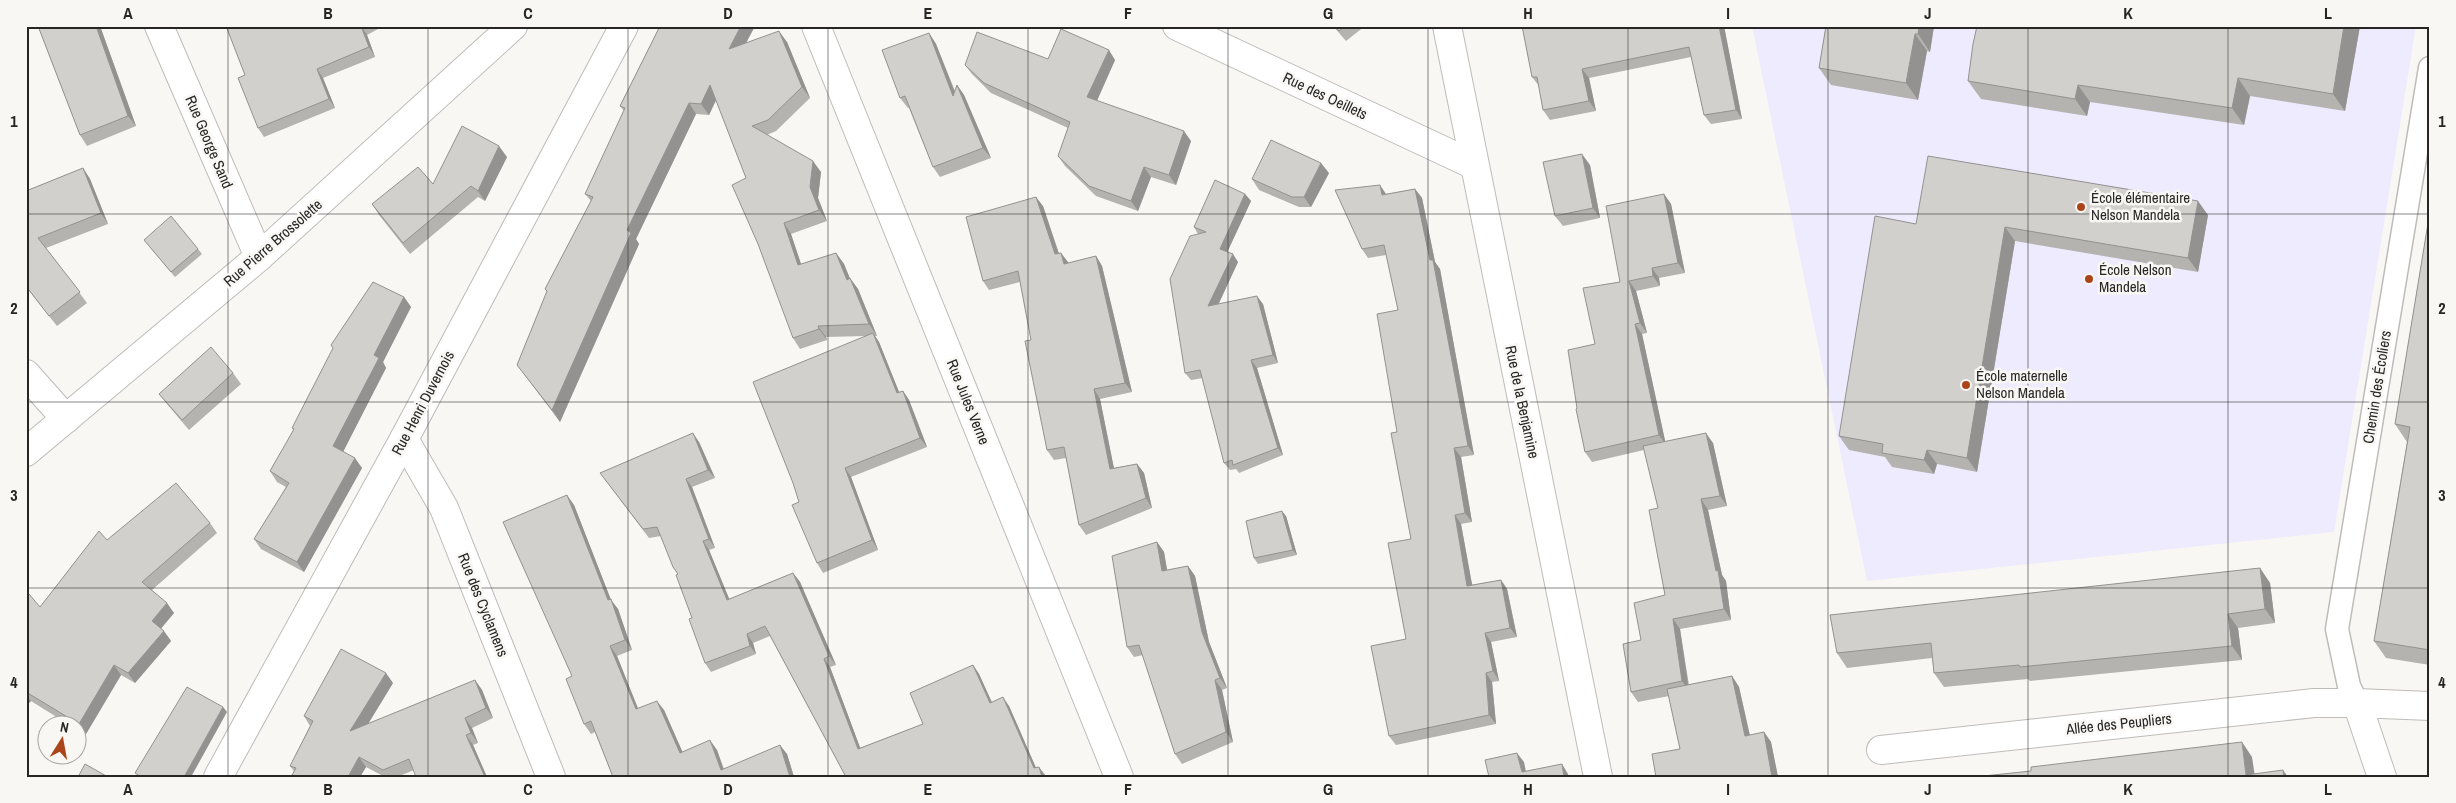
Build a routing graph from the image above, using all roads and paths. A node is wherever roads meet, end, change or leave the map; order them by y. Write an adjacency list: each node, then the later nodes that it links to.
1 (159, 26): 9 (street, Rue George Sand)
2 (512, 26): 9 (street, Rue Pierre Brossolette)
3 (816, 26): 19 (street, Rue Jules Verne)
4 (1177, 26): 8 (street, Rue des Oeillets)
5 (1447, 26): 8 (street, Rue de la Benjamine)
6 (617, 32): 12 (street, Rue Henri Duvernois)
7 (2430, 68): 14 (lane, Chemin des Écoliers)
8 (1474, 165): 20 (street, Rue de la Benjamine)
9 (258, 257): 11 (street, Rue Pierre Brossolette)
10 (26, 374): 11 (street)
11 (66, 419): 13 (street, Rue Pierre Brossolette)
12 (404, 439): 17 (street, Rue Henri Duvernois); 18 (street, Rue des Cyclamens)
13 (26, 452)
14 (2357, 704): 15 (street, Allée des Peupliers); 16 (street, Allée des Peupliers); 21 (street)
15 (2430, 706)
16 (1881, 750)
17 (218, 777)
18 (551, 777)
19 (1120, 777)
20 (1598, 777)
21 (2382, 777)

